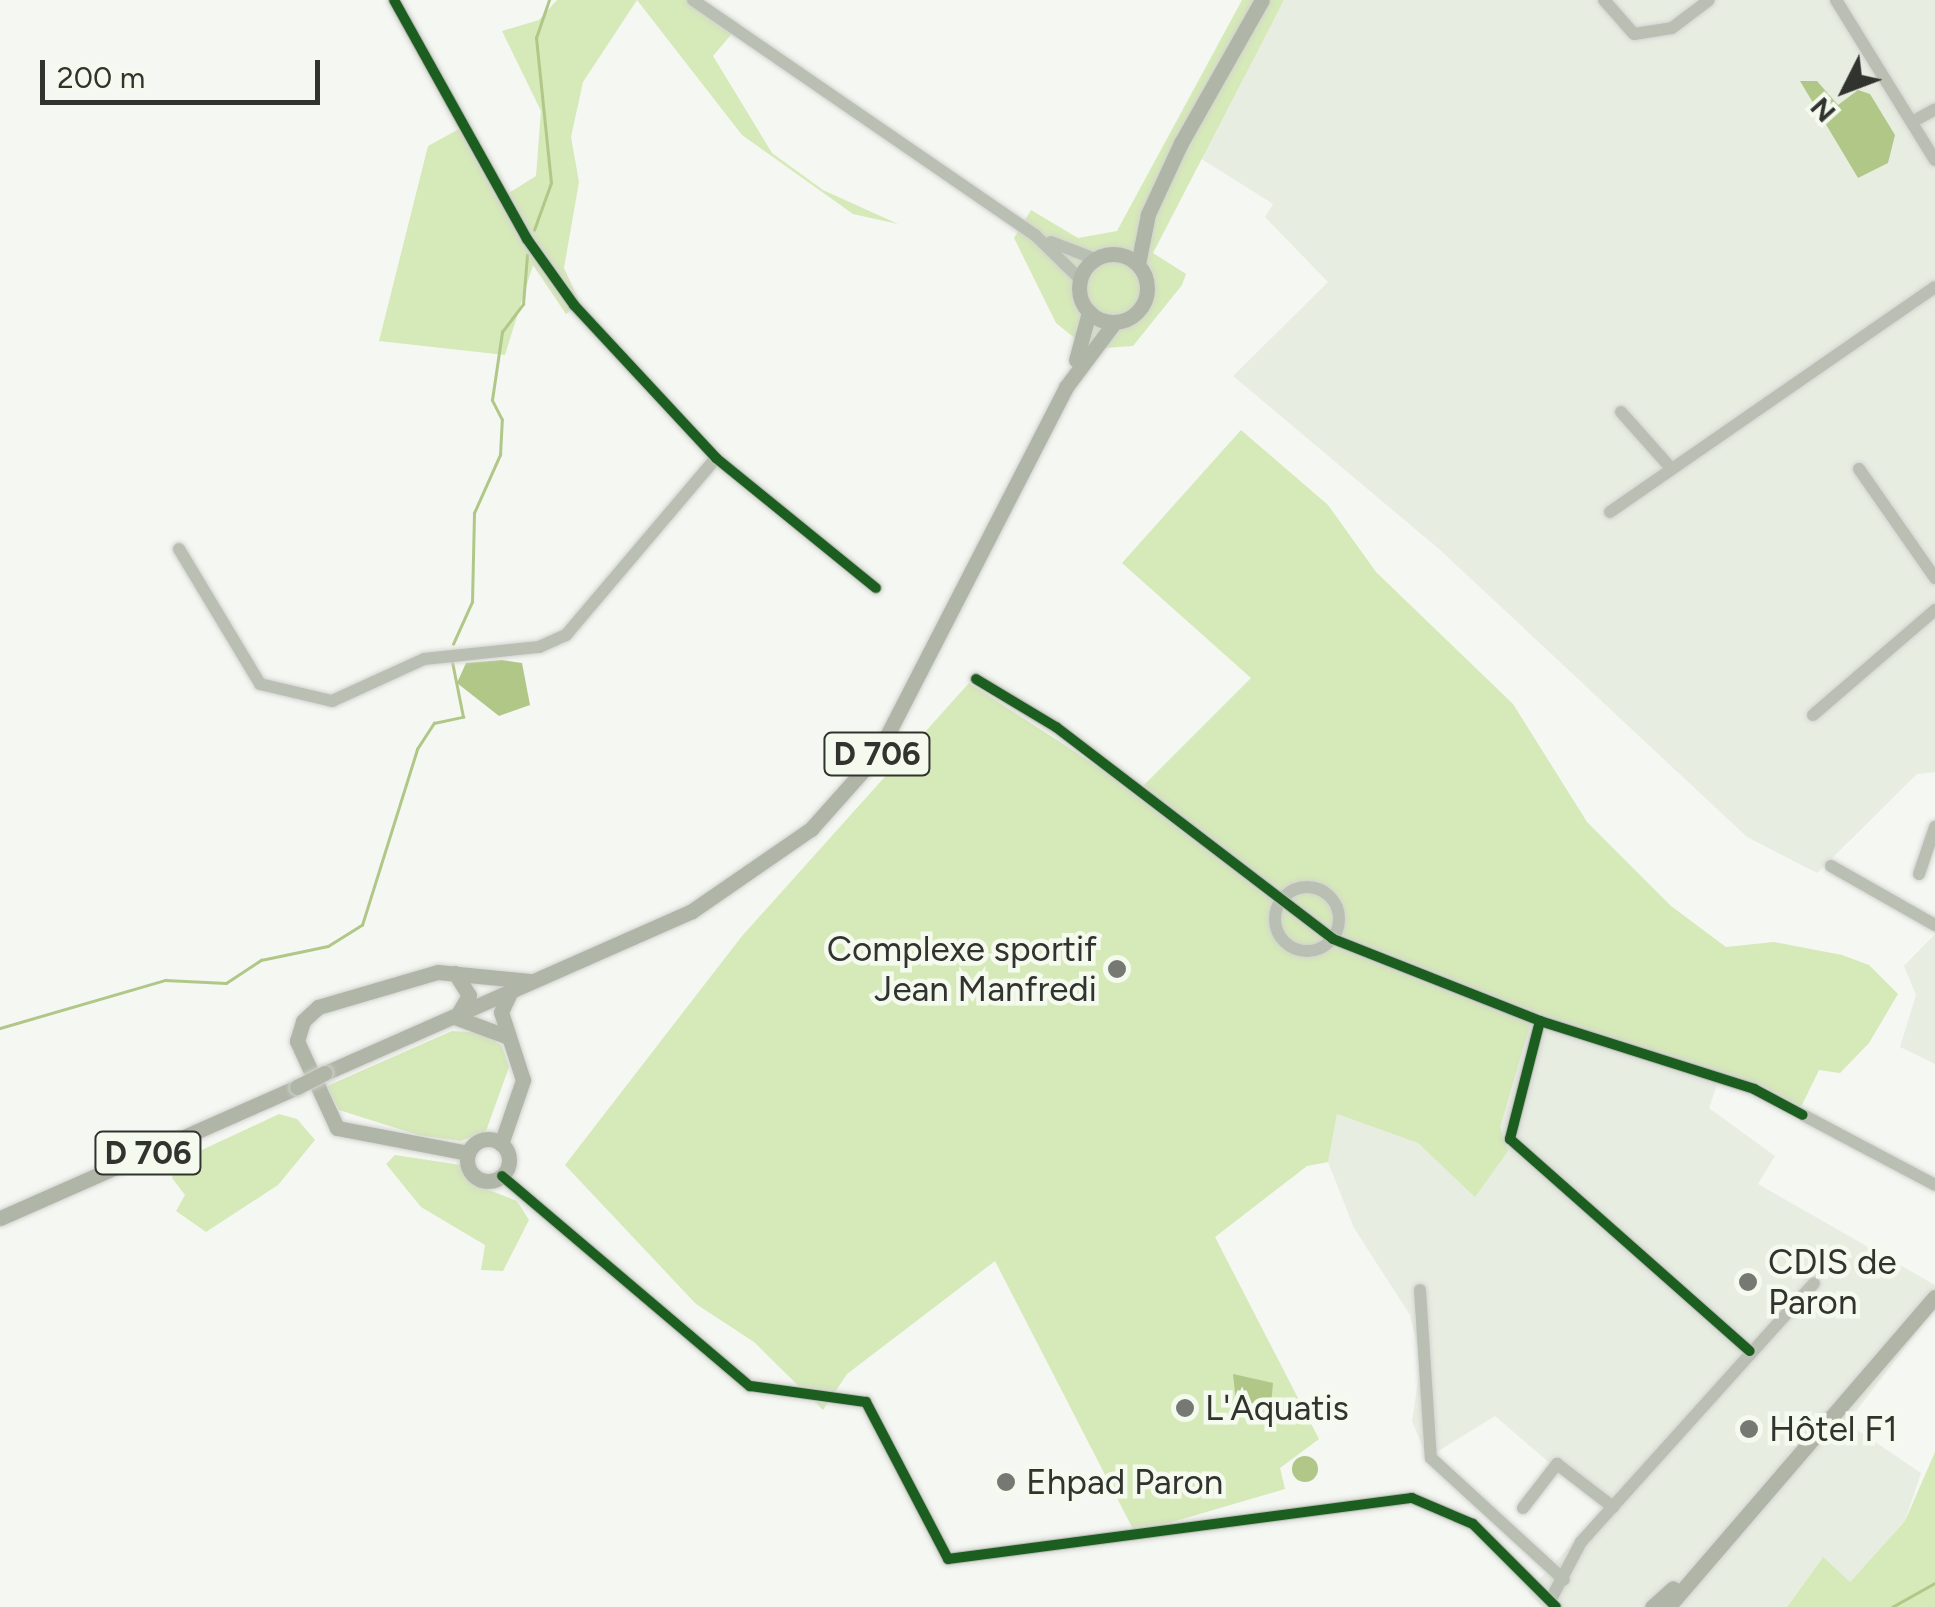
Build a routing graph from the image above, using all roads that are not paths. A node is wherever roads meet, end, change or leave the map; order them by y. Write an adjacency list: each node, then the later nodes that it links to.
1 (394, 0): 21 (street)
2 (693, 0): 11 (street)
3 (1262, 0): 10 (main road)
4 (1604, 0): 5 (street)
5 (1709, 0)
6 (1836, 0): 8 (street)
7 (1935, 109): 8 (street)
8 (1912, 122): 9 (street)
9 (1935, 160)
10 (1148, 214): 12 (main road); 14 (main road)
11 (1036, 234): 13 (street); 15 (street)
12 (1116, 254): 13 (main road); 14 (main road)
13 (1095, 259): 15 (main road)
14 (1138, 264): 18 (main road)
15 (1080, 279): 17 (main road)
16 (1935, 287): 22 (street)
17 (1089, 312): 18 (main road); 19 (main road, D 706)
18 (1114, 322): 19 (main road, D 706)
19 (1066, 387): 39 (main road, D 706)
20 (1621, 412): 22 (street)
21 (716, 458): 25 (street); 27 (street)
22 (1670, 467): 24 (street)
23 (1860, 469): 26 (street)
24 (1610, 512)
25 (179, 549)
26 (1935, 578)
27 (876, 588)
28 (1935, 610): 30 (street)
29 (976, 679): 35 (street)
30 (1813, 715)
31 (1935, 827): 32 (street)
32 (1931, 854): 34 (street)
33 (1831, 866): 36 (street)
34 (1919, 874)
35 (1282, 900): 37 (street); 37 (street); 37 (street)
36 (1935, 925)
37 (1333, 939): 42 (street)
38 (455, 973): 39 (main road); 41 (main road); 45 (main road)
39 (539, 980): 40 (main road, D 706)
40 (509, 995): 41 (main road, D 706); 43 (main road)
41 (456, 1018): 43 (main road); 48 (main road, D 706, bridge)
42 (1540, 1020): 47 (street); 52 (street)
43 (508, 1037): 44 (main road)
44 (501, 1144): 45 (main road); 46 (main road)
45 (468, 1153): 46 (main road)
46 (502, 1176): 57 (street)
47 (1935, 1185)
48 (0, 1218)
49 (1814, 1283): 52 (street)
50 (1420, 1290): 56 (street)
51 (1935, 1297): 55 (main road)
52 (1750, 1351): 54 (street)
53 (1523, 1508): 54 (street)
54 (1612, 1508): 56 (street)
55 (1702, 1562): 58 (main road); 59 (main road)
56 (1564, 1580): 57 (street)
57 (1553, 1604)
58 (1652, 1607)
59 (1668, 1607)

